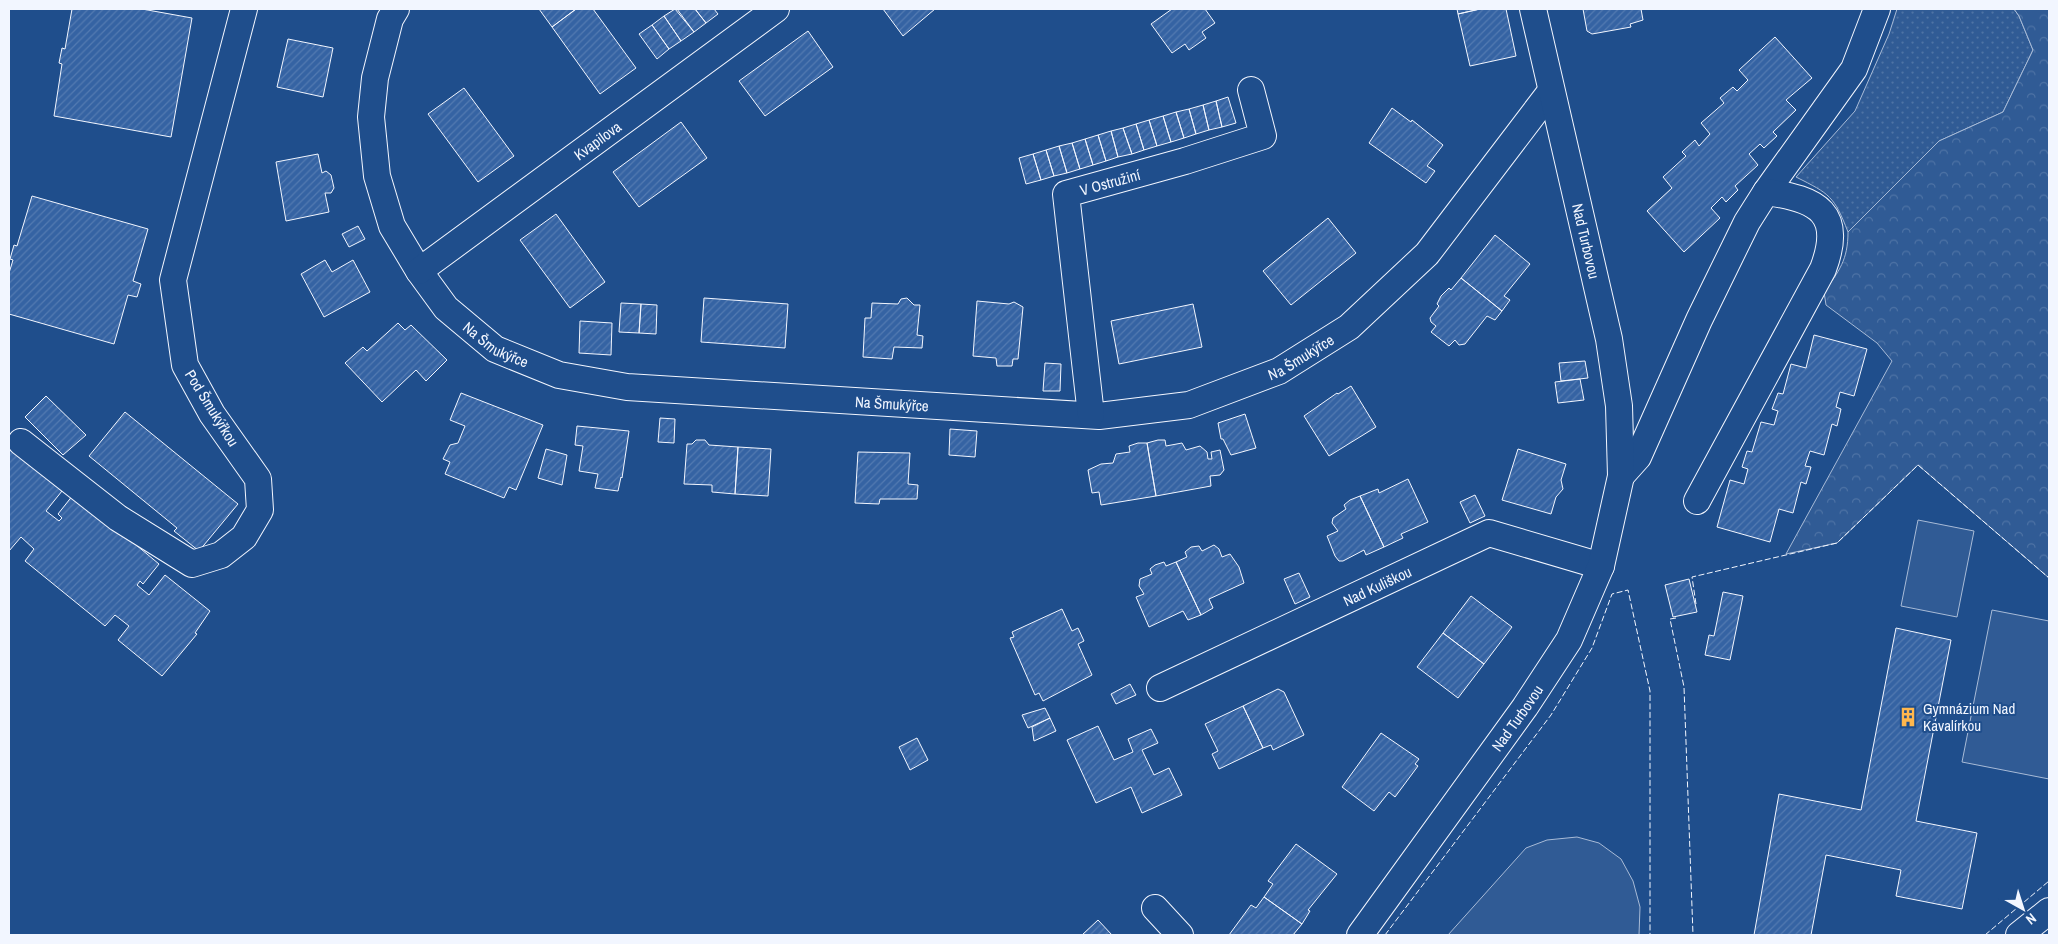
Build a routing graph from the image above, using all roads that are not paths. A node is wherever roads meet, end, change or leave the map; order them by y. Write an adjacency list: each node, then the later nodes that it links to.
1 (244, 9): 11 (street, Pod Šmukýřkou)
2 (396, 9): 9 (street, Na Šmukýřce)
3 (776, 9): 9 (street, Kvapilova)
4 (1533, 9): 7 (street, Nad Turbovou)
5 (1877, 9): 8 (street, Nad Turbovou)
6 (1251, 90): 10 (street, V Ostružiní)
7 (1552, 92): 10 (street, Na Šmukýřce); 12 (street, Nad Turbovou)
8 (1766, 192): 12 (street, Nad Turbovou); 13 (street)
9 (419, 271): 10 (street, Na Šmukýřce)
10 (1091, 416)
11 (22, 442)
12 (1621, 476): 14 (street, Nad Turbovou)
13 (1697, 501)
14 (1601, 566): 15 (street, Nad Kuliškou); 19 (street, Nad Turbovou)
15 (1160, 688)
16 (1155, 908): 18 (street)
17 (2049, 911): 20 (street)
18 (1180, 935)
19 (1360, 935)
20 (2019, 935)

